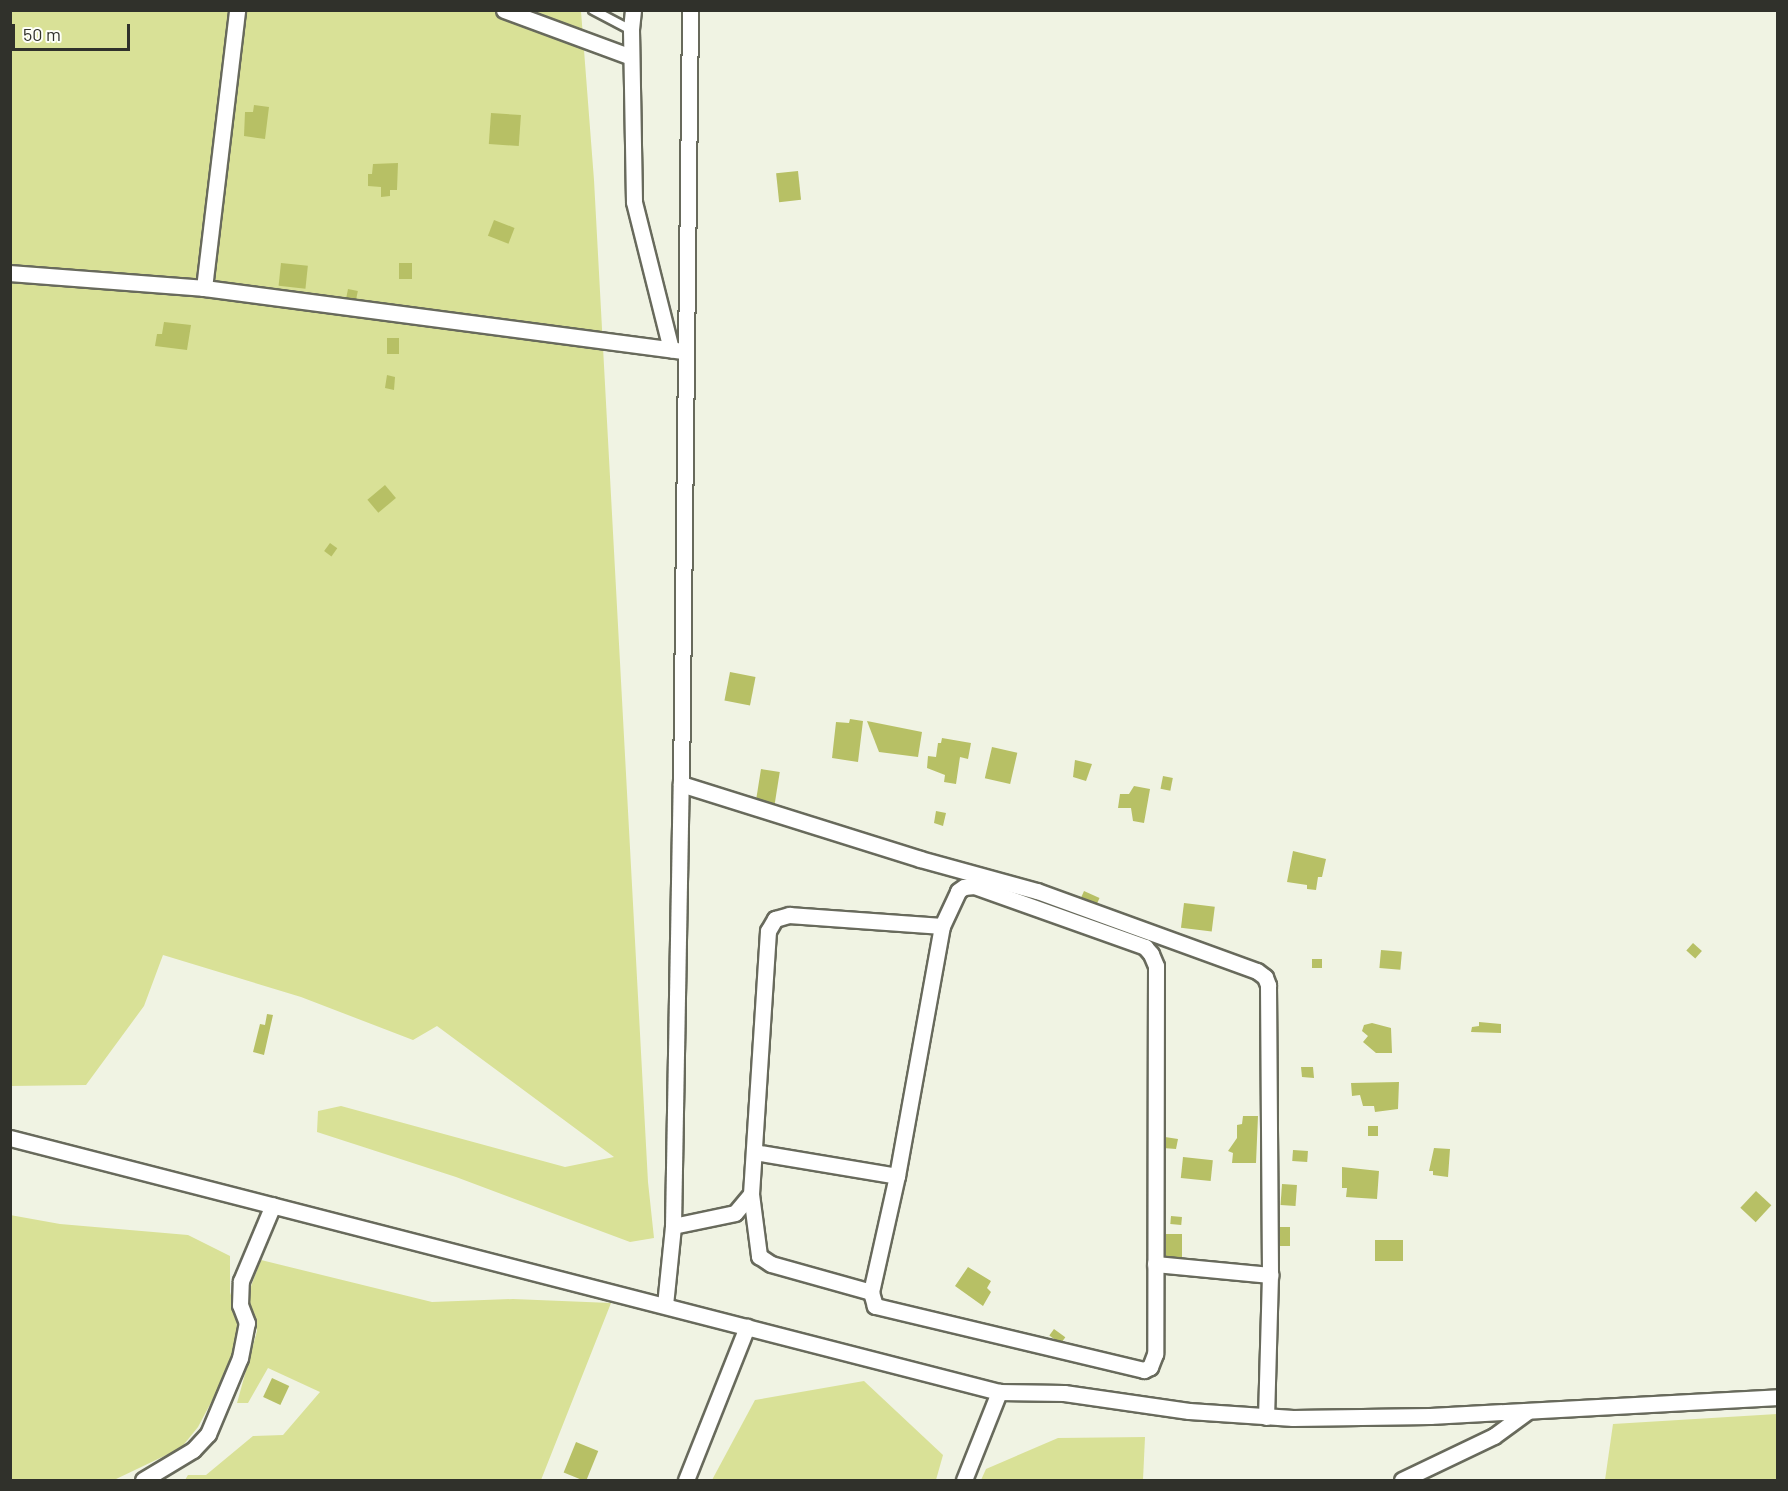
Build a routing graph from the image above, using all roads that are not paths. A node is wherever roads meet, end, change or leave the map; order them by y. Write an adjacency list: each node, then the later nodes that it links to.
1 (237, 10): 9 (street)
2 (504, 10): 7 (street)
3 (593, 10): 6 (lane)
4 (633, 10): 6 (street)
5 (690, 10): 10 (street)
6 (631, 30): 7 (street)
7 (632, 57): 10 (street)
8 (10, 273): 9 (street)
9 (204, 288): 10 (street)
10 (678, 350): 11 (street)
11 (681, 784): 18 (street); 20 (street)
12 (942, 926): 14 (street); 15 (street); 19 (street)
13 (10, 1138): 17 (street)
14 (754, 1152): 15 (street); 16 (street)
15 (897, 1176): 21 (street)
16 (751, 1194): 18 (street); 21 (street)
17 (273, 1205): 22 (street); 28 (street)
18 (673, 1226): 22 (street)
19 (1155, 1264): 20 (street); 21 (street)
20 (1270, 1275): 27 (street)
21 (871, 1292)
22 (665, 1305): 23 (street)
23 (747, 1327): 24 (street); 29 (street)
24 (999, 1392): 27 (street); 30 (street)
25 (1778, 1397): 26 (street)
26 (1528, 1411): 27 (street); 31 (street)
27 (1266, 1416)
28 (143, 1480)
29 (686, 1480)
30 (964, 1480)
31 (1402, 1480)

